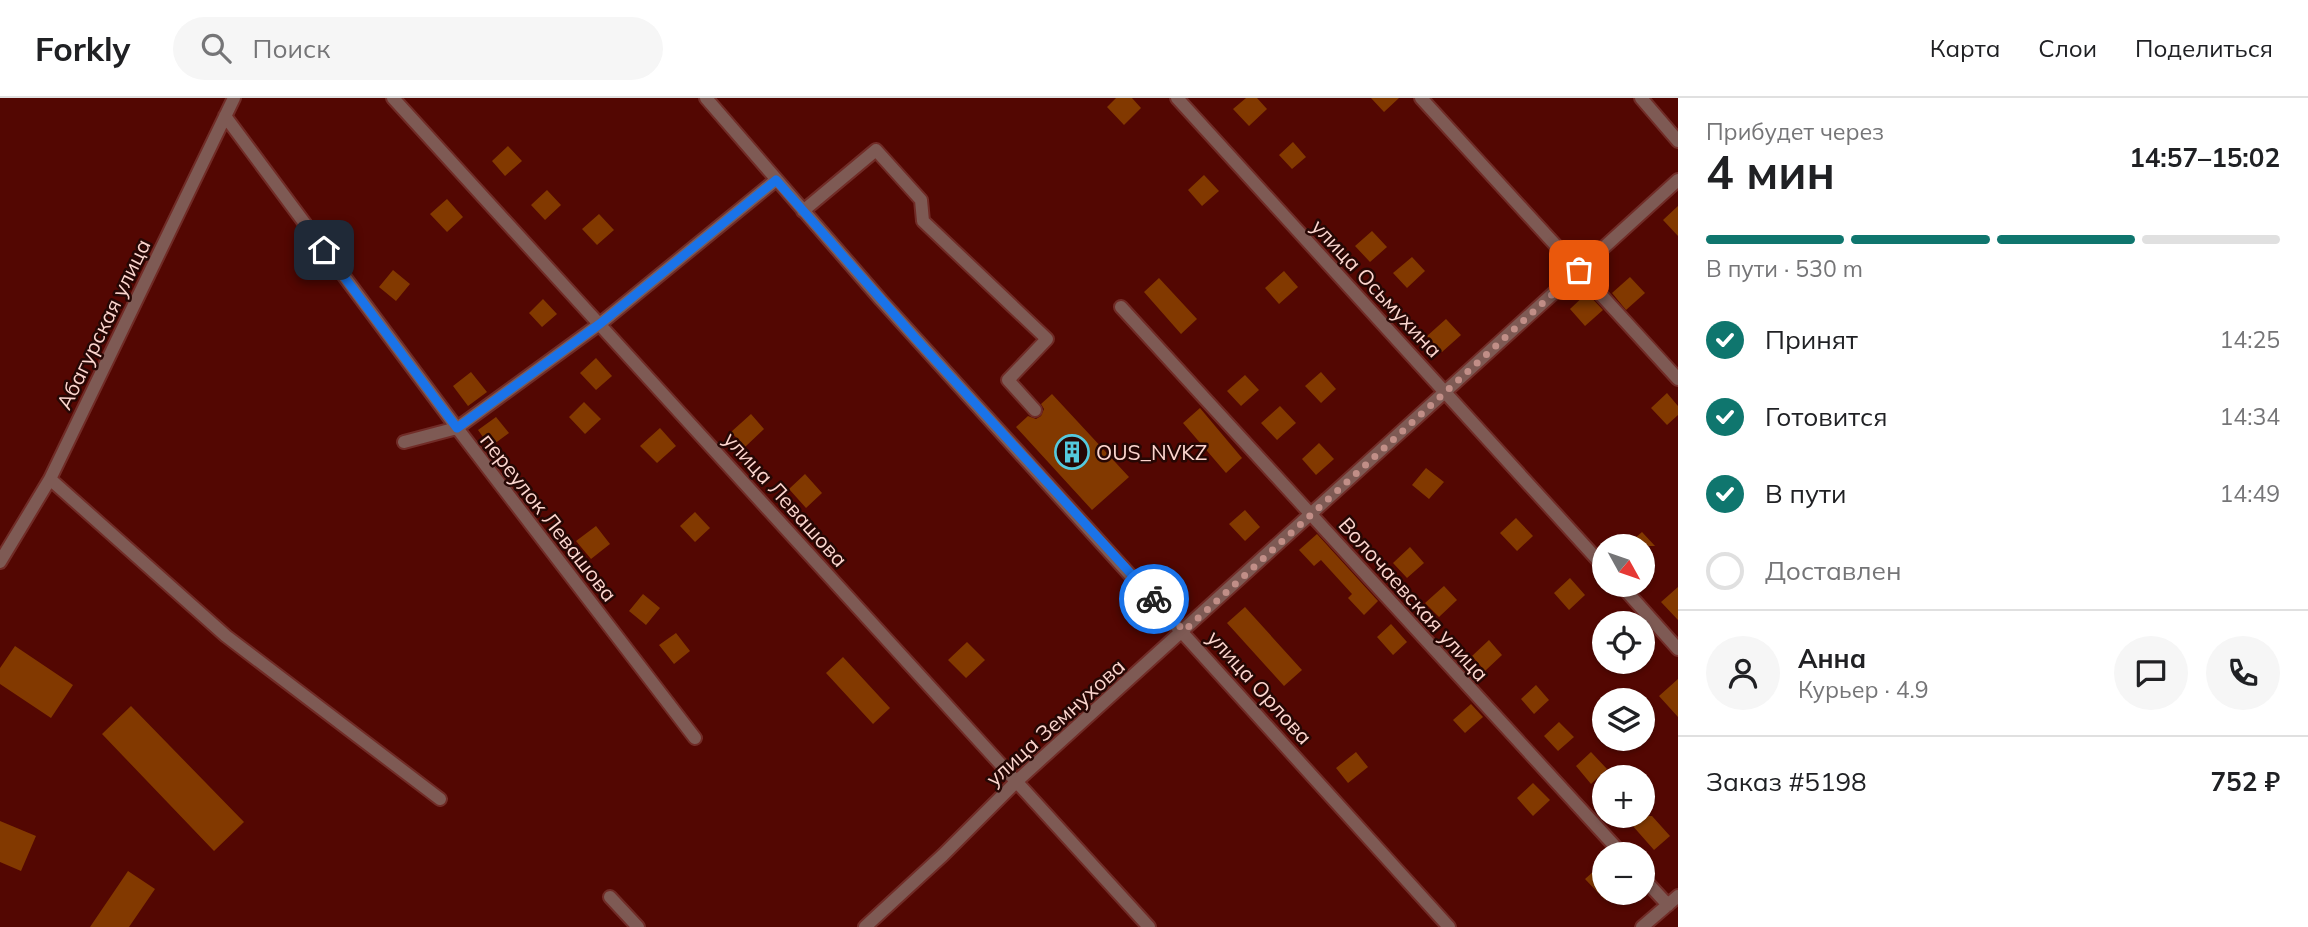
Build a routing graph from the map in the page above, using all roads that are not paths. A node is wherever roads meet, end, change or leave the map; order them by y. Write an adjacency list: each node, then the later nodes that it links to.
1 (233, 98): 7 (street, Абагурская улица)
2 (393, 98): 14 (street, улица Левашова)
3 (706, 98): 9 (street, улица Орлова)
4 (1177, 98): 16 (street, улица Осьмухина)
5 (1421, 98): 12 (street)
6 (1641, 98): 8 (street)
7 (225, 116): 18 (street, переулок Левашова); 20 (street, Абагурская улица)
8 (1678, 141)
9 (776, 180): 11 (street, улица Орлова); 14 (street)
10 (1678, 180): 12 (street, улица Земнухова)
11 (803, 211): 17 (street); 25 (street, улица Орлова)
12 (1579, 270): 15 (street); 16 (street, улица Земнухова)
13 (1121, 307): 21 (street, Волочаевская улица)
14 (601, 323): 18 (street); 28 (street, улица Левашова)
15 (1678, 379)
16 (1446, 392): 21 (street, улица Земнухова); 22 (street, улица Осьмухина)
17 (1035, 410)
18 (457, 428): 19 (street); 27 (street, переулок Левашова)
19 (404, 442)
20 (50, 480): 23 (street, Абагурская улица); 29 (street)
21 (1311, 515): 25 (street, улица Земнухова); 30 (street, Волочаевская улица)
22 (1592, 554)
23 (0, 562)
24 (1632, 597): 26 (street)
25 (1184, 631): 28 (street, улица Земнухова); 37 (street, улица Орлова)
26 (1678, 649)
27 (695, 738)
28 (1017, 780): 35 (street, улица Земнухова); 36 (street, улица Левашова)
29 (440, 799)
30 (1611, 842)
31 (1655, 887): 33 (street)
32 (610, 897): 34 (street)
33 (1673, 900): 38 (street)
34 (638, 927)
35 (865, 927)
36 (1149, 927)
37 (1449, 927)
38 (1642, 927)

